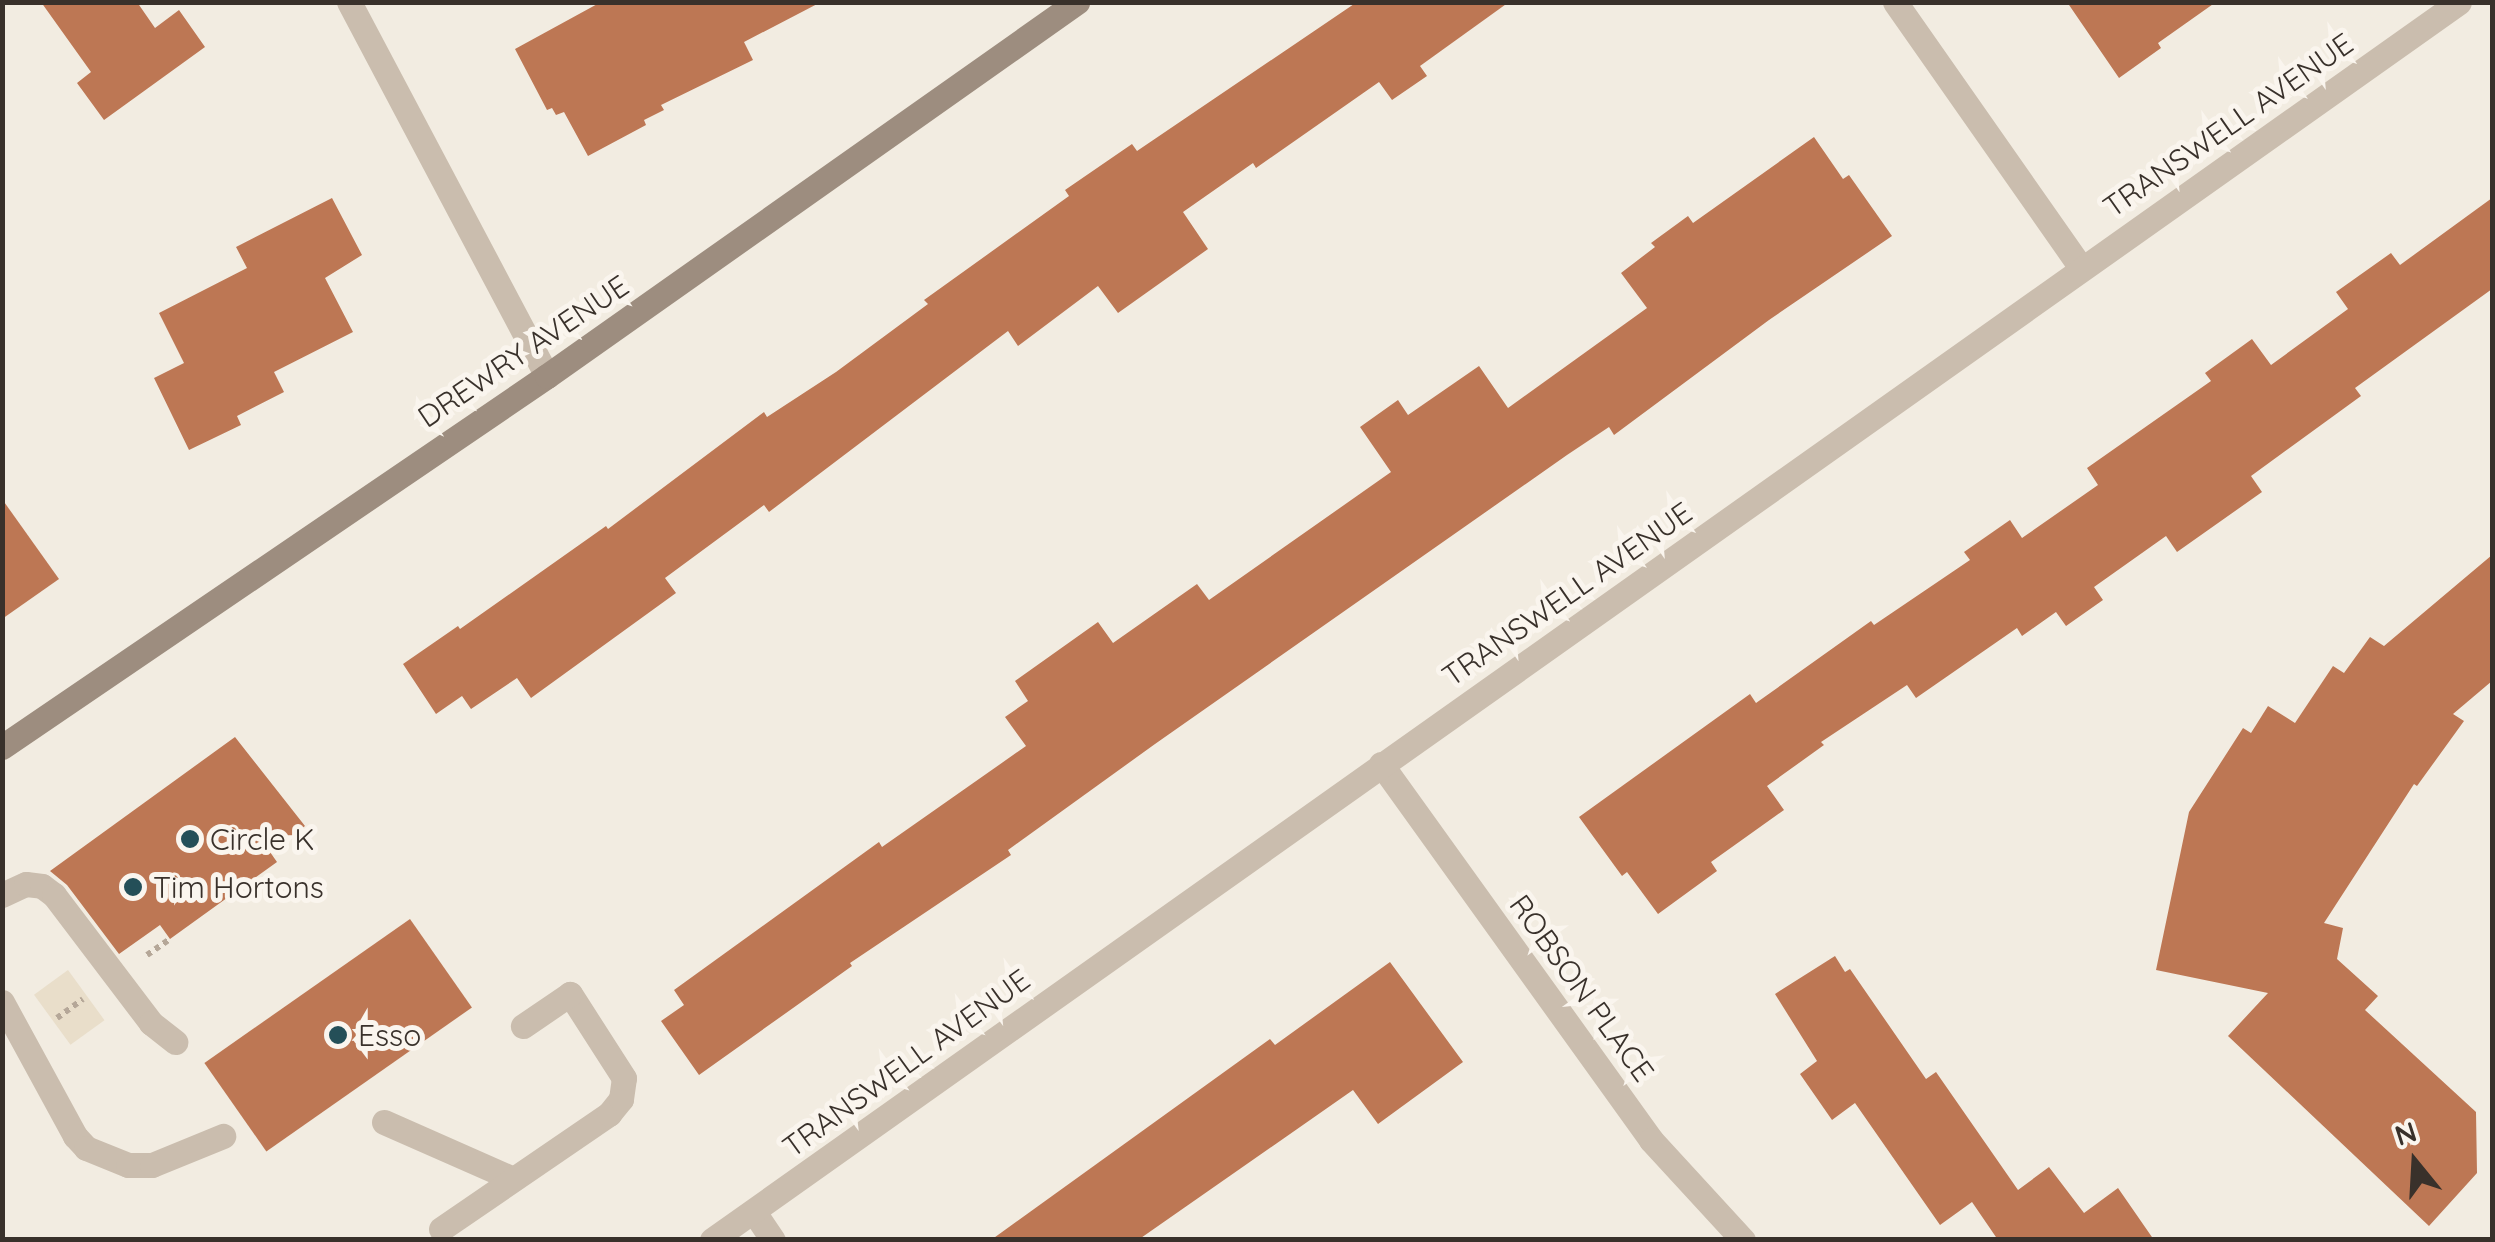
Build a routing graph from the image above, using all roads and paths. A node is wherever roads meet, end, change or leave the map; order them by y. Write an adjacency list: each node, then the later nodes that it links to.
1 (349, 2): 6 (street)
2 (1077, 2): 6 (street, DREWRY AVENUE)
3 (1895, 2): 5 (street)
4 (2460, 2): 5 (street, TRANSWELL AVENUE)
5 (2081, 268): 8 (street, TRANSWELL AVENUE)
6 (547, 376): 7 (street, DREWRY AVENUE)
7 (2, 747)
8 (1381, 764): 16 (street, TRANSWELL AVENUE); 20 (street, ROBSON PLACE)
9 (2, 895): 12 (street)
10 (2, 1002): 14 (street)
11 (524, 1026): 15 (street)
12 (175, 1042)
13 (384, 1122): 15 (street)
14 (223, 1136)
15 (513, 1179): 17 (street)
16 (754, 1212): 18 (street, TRANSWELL AVENUE); 19 (street)
17 (441, 1228)
18 (712, 1240)
19 (773, 1240)
20 (1744, 1240)

